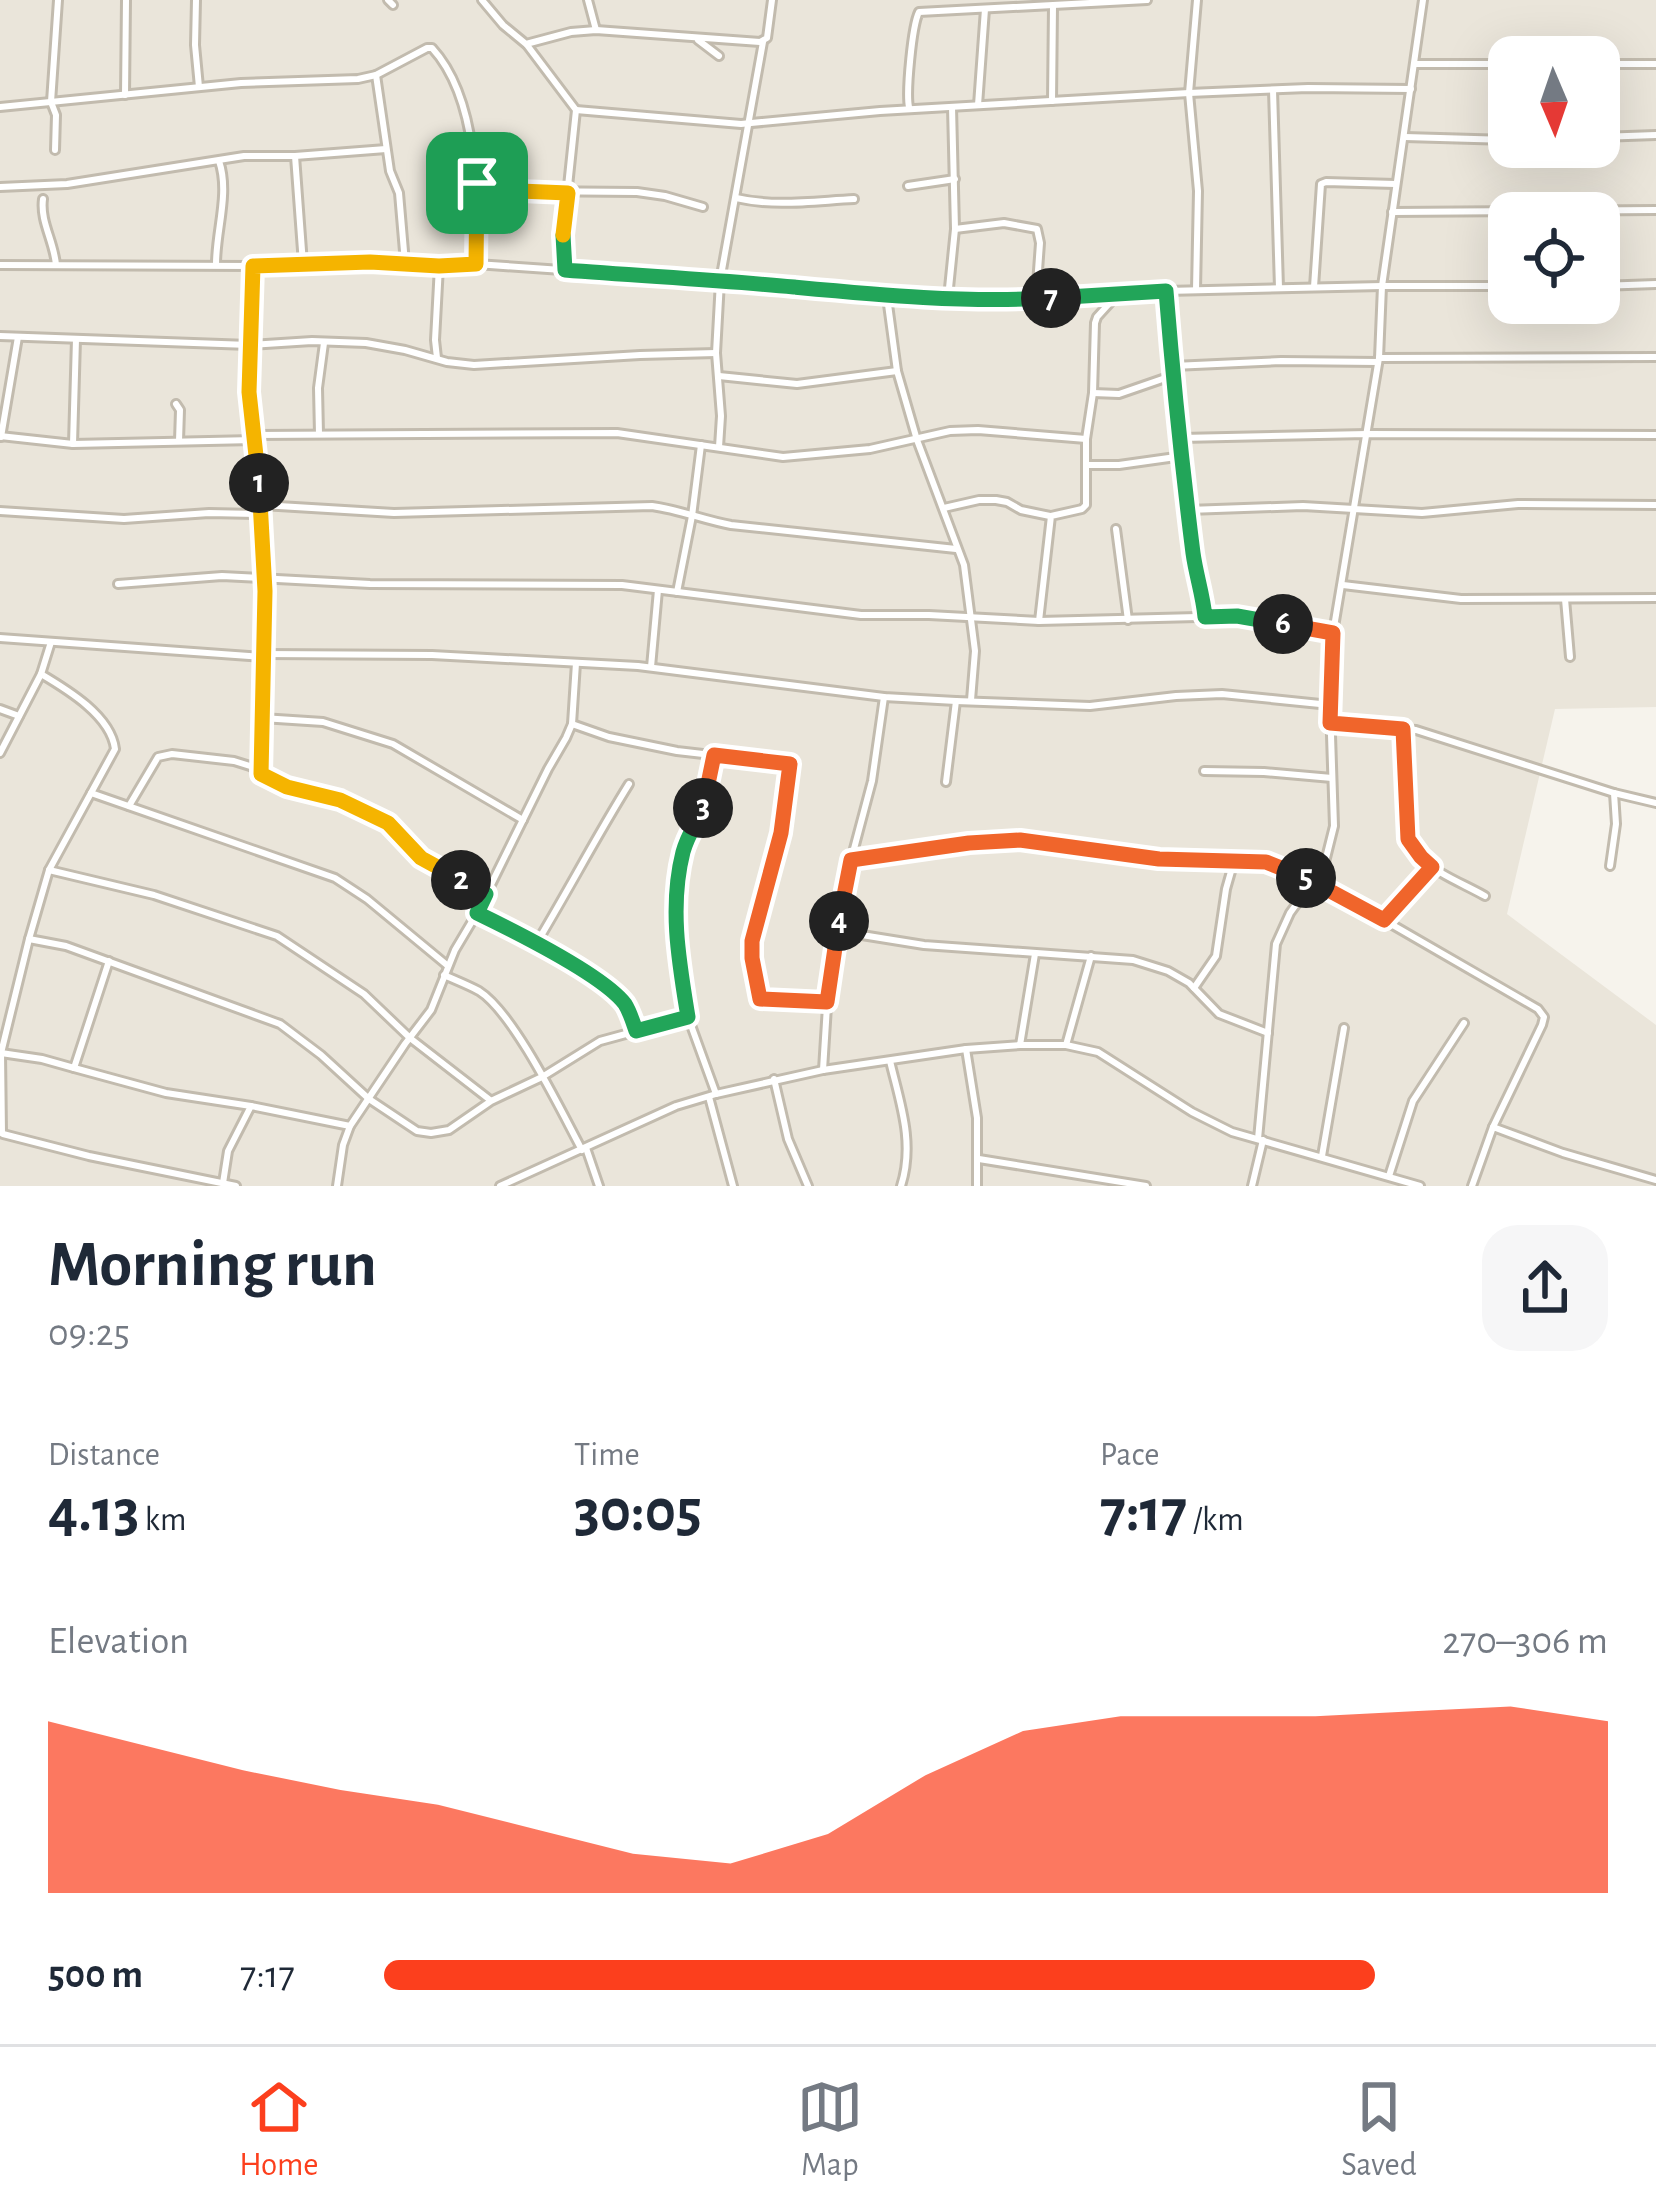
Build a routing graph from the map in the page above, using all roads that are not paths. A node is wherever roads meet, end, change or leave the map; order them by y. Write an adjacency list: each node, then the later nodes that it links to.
1 (58, 0): 30 (street)
2 (126, 0): 28 (street)
3 (196, 0): 24 (street)
4 (482, 0): 17 (street)
5 (588, 0): 14 (street)
6 (772, 0): 16 (street)
7 (921, 0): 13 (street)
8 (1147, 0): 11 (street)
9 (1197, 0): 27 (street)
10 (1423, 0): 19 (street)
11 (1053, 6): 12 (street); 29 (street)
12 (985, 9): 13 (street); 31 (street)
13 (922, 11): 34 (street)
14 (596, 29): 15 (street); 17 (street)
15 (695, 37): 16 (street); 18 (street)
16 (763, 42): 36 (street)
17 (526, 44): 35 (street)
18 (719, 56)
19 (1415, 64): 20 (street); 25 (street)
20 (1488, 64)
21 (1620, 64): 22 (street)
22 (1656, 64)
23 (376, 75): 24 (street); 41 (street); 46 (street)
24 (199, 87): 28 (street)
25 (1411, 89): 26 (street); 38 (street)
26 (1273, 90): 27 (street); 73 (street)
27 (1189, 93): 29 (street); 74 (street)
28 (125, 95): 30 (street)
29 (1052, 101): 31 (street)
30 (51, 103): 32 (street); 42 (street)
31 (978, 105): 33 (street)
32 (0, 107)
33 (952, 107): 34 (street); 45 (street)
34 (910, 109): 36 (street)
35 (576, 110): 36 (street); 50 (street)
36 (748, 123): 51 (street)
37 (1656, 135): 39 (street)
38 (1403, 136): 40 (street); 47 (street)
39 (1620, 136)
40 (1488, 139)
41 (386, 149): 43 (street); 58 (street)
42 (55, 150)
43 (295, 156): 44 (street); 60 (street)
44 (219, 161): 49 (street); 59 (street)
45 (955, 179): 48 (street); 57 (street)
46 (477, 183): 50 (street); 61 (street)
47 (1395, 184): 56 (street); 72 (street)
48 (908, 186)
49 (0, 187)
50 (568, 193): 54 (street); 66 (street)
51 (736, 197): 53 (street); 67 (street)
52 (43, 199): 63 (street)
53 (854, 199)
54 (703, 206)
55 (1656, 210): 56 (street)
56 (1391, 212): 70 (street)
57 (956, 229): 78 (street); 79 (street)
58 (405, 263): 60 (street); 65 (street)
59 (216, 264): 63 (street); 64 (street)
60 (303, 264): 64 (street)
61 (476, 264): 65 (street); 66 (street)
62 (0, 265): 63 (street)
63 (56, 265)
64 (253, 266): 84 (street)
65 (439, 266): 87 (street)
66 (565, 270): 67 (street)
67 (720, 281): 77 (street); 85 (street)
68 (1656, 284): 69 (street)
69 (1620, 285)
70 (1382, 286): 71 (street); 72 (street); 88 (street)
71 (1488, 286)
72 (1314, 287): 73 (street)
73 (1279, 288): 74 (street)
74 (1196, 290): 75 (street)
75 (1166, 291): 76 (street); 90 (street)
76 (1118, 294): 79 (street); 92 (street)
77 (887, 297): 78 (street); 89 (street)
78 (947, 298): 79 (street)
79 (1036, 299)
80 (0, 336): 81 (street)
81 (18, 337): 82 (street); 97 (street)
82 (76, 339): 84 (street); 103 (street)
83 (324, 341): 84 (street); 87 (street); 94 (street)
84 (249, 345): 98 (street)
85 (716, 353): 87 (street); 91 (street)
86 (1656, 357): 88 (street)
87 (437, 360)
88 (1378, 360): 90 (street); 95 (street)
89 (897, 371): 91 (street); 101 (street)
90 (1173, 371): 92 (street); 99 (street)
91 (718, 376): 105 (street)
92 (1093, 393): 100 (street)
93 (176, 404): 102 (street)
94 (319, 434): 98 (street); 104 (street)
95 (1367, 434): 96 (street); 99 (street); 110 (street)
96 (1656, 435)
97 (0, 436): 103 (street)
98 (254, 437): 102 (street); 111 (street)
99 (1181, 438): 106 (street)
100 (1086, 439): 101 (street); 107 (street)
101 (917, 440): 105 (street); 109 (street)
102 (179, 441): 103 (street)
103 (73, 443)
104 (701, 445): 105 (street); 114 (street)
105 (719, 447)
106 (1183, 455): 107 (street); 112 (street)
107 (1086, 465): 115 (street)
108 (1656, 505): 110 (street)
109 (944, 508): 115 (street); 117 (street)
110 (1356, 508): 112 (street); 120 (street)
111 (262, 510): 113 (street); 114 (street); 118 (street)
112 (1188, 510): 126 (street)
113 (0, 511)
114 (692, 516): 117 (street); 122 (street)
115 (1051, 516): 128 (street)
116 (1115, 529): 127 (street)
117 (956, 549): 125 (street)
118 (264, 579): 119 (street); 121 (street); 132 (street)
119 (118, 584)
120 (1343, 585): 124 (street); 129 (street)
121 (658, 590): 122 (street); 135 (street)
122 (677, 592): 125 (street)
123 (1656, 598): 124 (street)
124 (1564, 599): 133 (street)
125 (971, 616): 128 (street); 139 (street)
126 (1205, 617): 127 (street); 129 (street)
127 (1128, 620): 128 (street)
128 (1039, 621)
129 (1333, 633): 140 (street)
130 (0, 638): 131 (street)
131 (51, 642): 132 (street); 136 (street)
132 (262, 655): 134 (street); 143 (street)
133 (1570, 656)
134 (576, 662): 135 (street); 145 (street)
135 (651, 668): 137 (street)
136 (41, 674): 142 (street); 154 (street)
137 (884, 697): 138 (street); 159 (street)
138 (956, 700): 139 (street); 152 (street)
139 (971, 701): 140 (street)
140 (1330, 705): 144 (street)
141 (0, 709): 142 (street)
142 (20, 716): 147 (street)
143 (262, 718): 150 (street); 158 (street)
144 (1330, 723): 146 (street); 151 (street)
145 (572, 724): 148 (street); 158 (street)
146 (1403, 729): 155 (street); 162 (street)
147 (0, 753)
148 (714, 755): 177 (street); 178 (street)
149 (1204, 771): 151 (street)
150 (261, 774): 157 (street); 165 (street)
151 (1332, 778): 164 (street)
152 (946, 782)
153 (629, 784): 171 (street)
154 (91, 793): 157 (street); 163 (street)
155 (1614, 794): 156 (street); 161 (street)
156 (1656, 803)
157 (129, 806): 175 (street)
158 (523, 820): 165 (street)
159 (851, 860): 160 (street); 169 (street)
160 (1234, 861): 164 (street); 176 (street)
161 (1610, 866)
162 (1432, 867): 166 (street); 168 (street)
163 (49, 870): 170 (street); 183 (street)
164 (1315, 882): 168 (street); 182 (street)
165 (486, 894): 167 (street)
166 (1485, 896)
167 (477, 913): 171 (street); 175 (street)
168 (1384, 920): 198 (street)
169 (837, 931): 172 (street); 177 (street)
170 (28, 939): 174 (street); 187 (street)
171 (536, 944): 181 (street)
172 (1035, 954): 173 (street); 184 (street)
173 (1091, 956): 176 (street); 185 (street)
174 (109, 961): 189 (street); 194 (street)
175 (446, 971): 183 (street); 191 (street)
176 (1194, 988): 182 (street)
177 (827, 1002): 190 (street)
178 (688, 1017): 181 (street); 193 (street)
179 (1464, 1023): 206 (street)
180 (1344, 1028): 203 (street)
181 (636, 1031): 191 (street)
182 (1268, 1033): 200 (street)
183 (410, 1038): 194 (street); 195 (street)
184 (1020, 1045): 185 (street); 186 (street)
185 (1066, 1046): 200 (street)
186 (966, 1049): 188 (street); 204 (street)
187 (1, 1053): 189 (street); 199 (street)
188 (890, 1061): 190 (street); 216 (street)
189 (74, 1068): 196 (street)
190 (823, 1070): 192 (street)
191 (542, 1077): 195 (street); 202 (street)
192 (774, 1079): 193 (street); 215 (street)
193 (713, 1095): 202 (street); 214 (street)
194 (369, 1099): 195 (street); 197 (street)
195 (491, 1101)
196 (251, 1106): 197 (street); 208 (street)
197 (350, 1126): 211 (street)
198 (1493, 1127): 207 (street); 221 (street)
199 (3, 1134): 201 (street); 205 (street)
200 (1260, 1139): 203 (street); 219 (street)
201 (0, 1149)
202 (584, 1149): 212 (street); 213 (street)
203 (1322, 1156): 206 (street)
204 (979, 1159): 217 (street); 218 (street)
205 (178, 1174): 208 (street); 209 (street)
206 (1389, 1177): 220 (street)
207 (1656, 1180)
208 (223, 1183): 210 (street)
209 (178, 1186)
210 (236, 1186)
211 (338, 1186)
212 (500, 1186)
213 (599, 1186)
214 (733, 1186)
215 (808, 1186)
216 (901, 1186)
217 (977, 1186)
218 (1146, 1186)
219 (1252, 1186)
220 (1420, 1186)
221 (1472, 1186)

